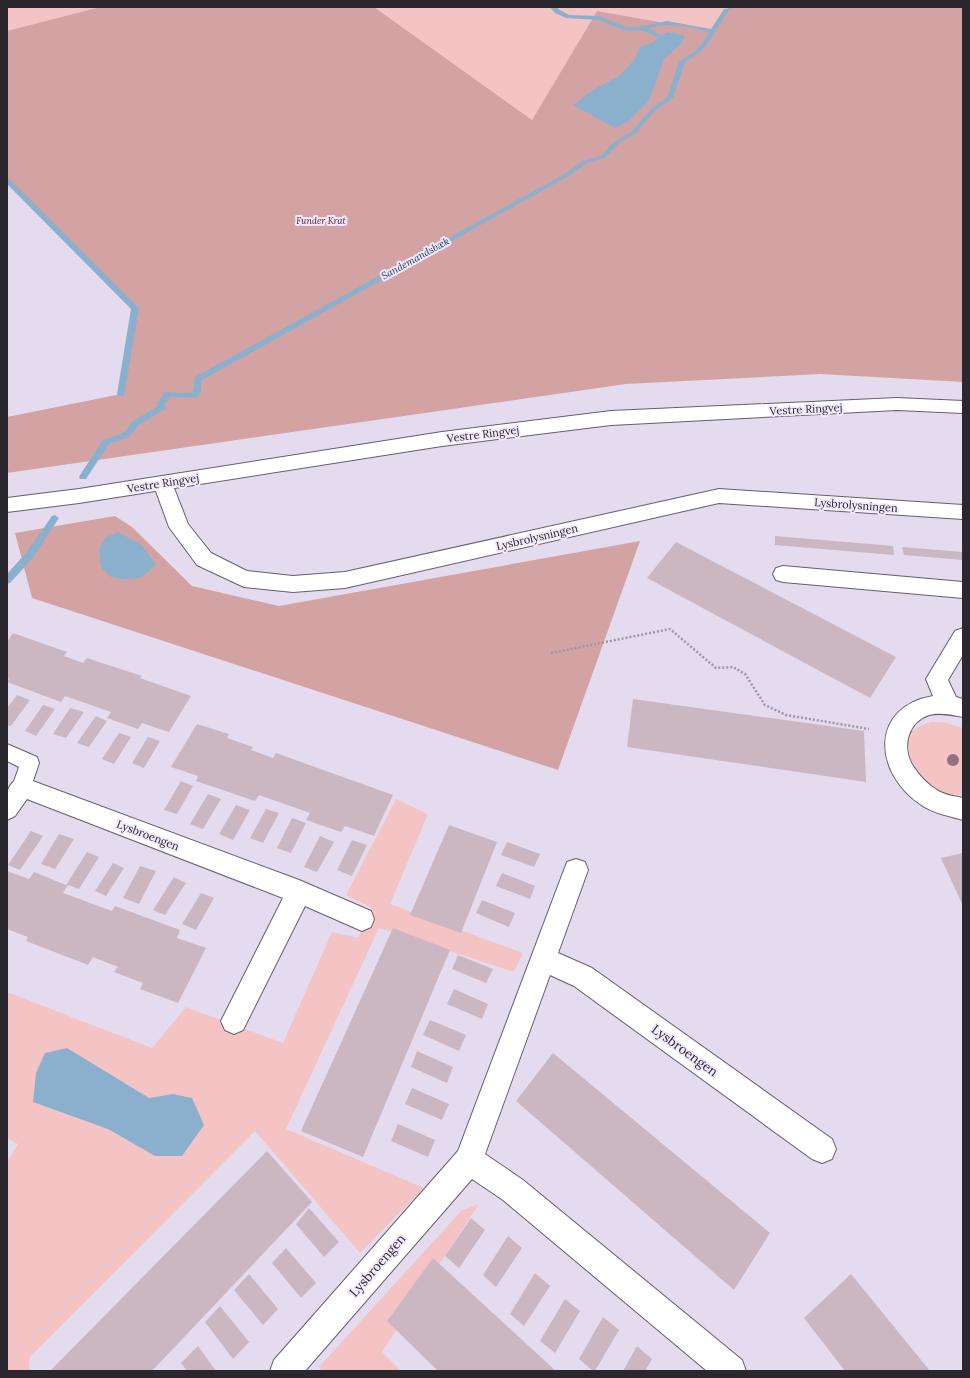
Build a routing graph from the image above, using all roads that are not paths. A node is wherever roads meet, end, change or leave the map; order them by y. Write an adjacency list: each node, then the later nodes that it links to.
1 (963, 407): 2 (street, Vestre Ringvej)
2 (163, 483): 3 (street, Vestre Ringvej); 4 (street, Lysbrolysningen)
3 (7, 505)
4 (963, 512)
5 (783, 574): 6 (street)
6 (963, 590)
7 (963, 637): 8 (street)
8 (956, 706): 12 (street)
9 (7, 752): 10 (lane)
10 (22, 787): 11 (street); 14 (street, Lysbroengen)
11 (7, 809)
12 (963, 809)
13 (576, 870): 16 (street, Lysbroengen)
14 (299, 892): 15 (street, Lysbroengen); 17 (street)
15 (362, 919)
16 (542, 959): 18 (street, Lysbroengen); 19 (street, Lysbroengen)
17 (234, 1021)
18 (822, 1149)
19 (469, 1160): 20 (street, Lysbroengen); 21 (street)
20 (285, 1371)
21 (731, 1371)

